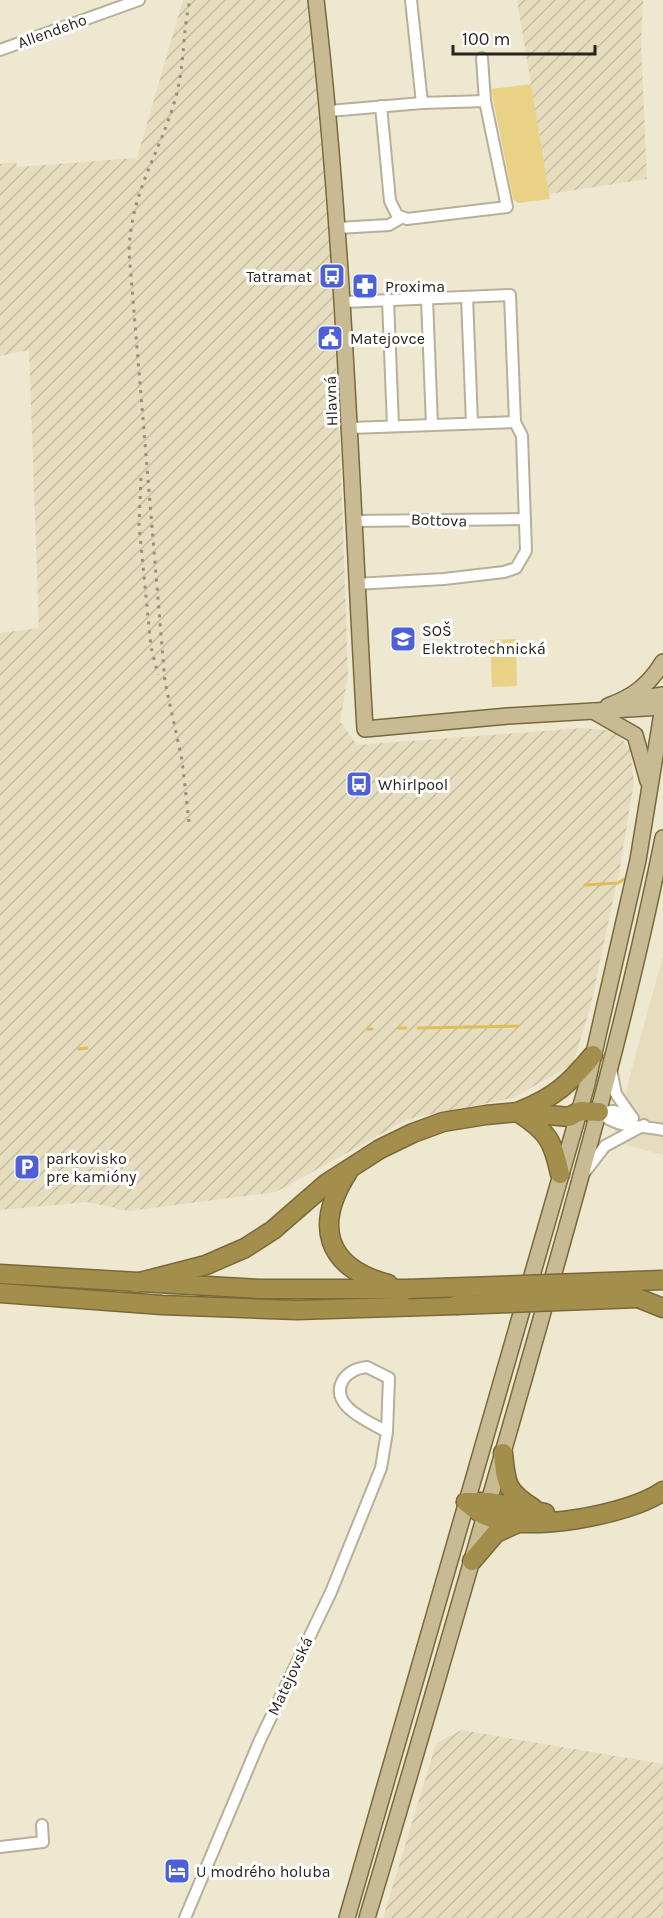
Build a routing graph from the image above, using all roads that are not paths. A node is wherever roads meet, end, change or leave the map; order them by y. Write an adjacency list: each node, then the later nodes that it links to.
1 (139, 0): 4 (street, Allendeho)
2 (316, 0): 9 (main road, Hlavná)
3 (411, 0): 7 (street)
4 (0, 50)
5 (482, 58): 6 (street)
6 (485, 101): 7 (street); 10 (street)
7 (422, 103): 8 (street)
8 (381, 106): 9 (street); 10 (street)
9 (329, 111): 11 (main road, Hlavná)
10 (401, 218): 11 (street)
11 (338, 228): 15 (main road, Hlavná)
12 (467, 297): 13 (street); 16 (street); 17 (street)
13 (427, 299): 14 (street); 18 (street)
14 (388, 300): 15 (street); 19 (street)
15 (344, 302): 20 (main road, Hlavná)
16 (515, 422): 17 (street); 21 (street)
17 (472, 423): 18 (street)
18 (432, 425): 19 (street)
19 (393, 426): 20 (street)
20 (350, 428): 22 (main road, Hlavná)
21 (525, 519): 22 (street, Bottova); 23 (street)
22 (353, 521): 23 (main road, Hlavná)
23 (356, 584): 28 (main road, Hlavná)
24 (663, 662): 26 (main road)
25 (663, 695): 26 (main road)
26 (619, 702): 28 (main road)
27 (663, 707): 28 (main road); 29 (main road)
28 (593, 711): 29 (main road)
29 (650, 793): 31 (main road)
30 (660, 851): 32 (main road)
31 (593, 1054): 33 (highway); 34 (main road)
32 (611, 1068): 36 (main road); 37 (street)
33 (544, 1102): 34 (highway); 35 (highway)
34 (580, 1111): 35 (highway); 36 (highway); 41 (main road)
35 (518, 1112): 40 (highway); 41 (highway)
36 (599, 1112): 37 (street); 38 (street); 42 (main road)
37 (632, 1117): 38 (street)
38 (644, 1125): 39 (street); 42 (street)
39 (663, 1130)
40 (349, 1170): 45 (highway); 46 (highway)
41 (560, 1174): 55 (main road)
42 (579, 1180): 52 (main road)
43 (0, 1274): 45 (highway)
44 (663, 1280): 46 (highway, bridge)
45 (136, 1283): 46 (highway)
46 (408, 1289)
47 (0, 1293): 49 (highway, bridge)
48 (663, 1297): 49 (highway)
49 (638, 1298): 50 (highway)
50 (663, 1308)
51 (387, 1432): 51 (street, Matejovská); 62 (street, Matejovská)
52 (503, 1453): 56 (main road); 57 (highway)
53 (663, 1483): 57 (highway)
54 (663, 1491): 58 (highway)
55 (466, 1502): 56 (highway); 63 (main road)
56 (488, 1509): 57 (highway); 58 (highway); 59 (main road)
57 (540, 1512)
58 (520, 1522): 59 (highway)
59 (472, 1561): 64 (main road)
60 (42, 1825): 61 (street)
61 (0, 1847)
62 (185, 1918)
63 (348, 1918)
64 (367, 1918)

